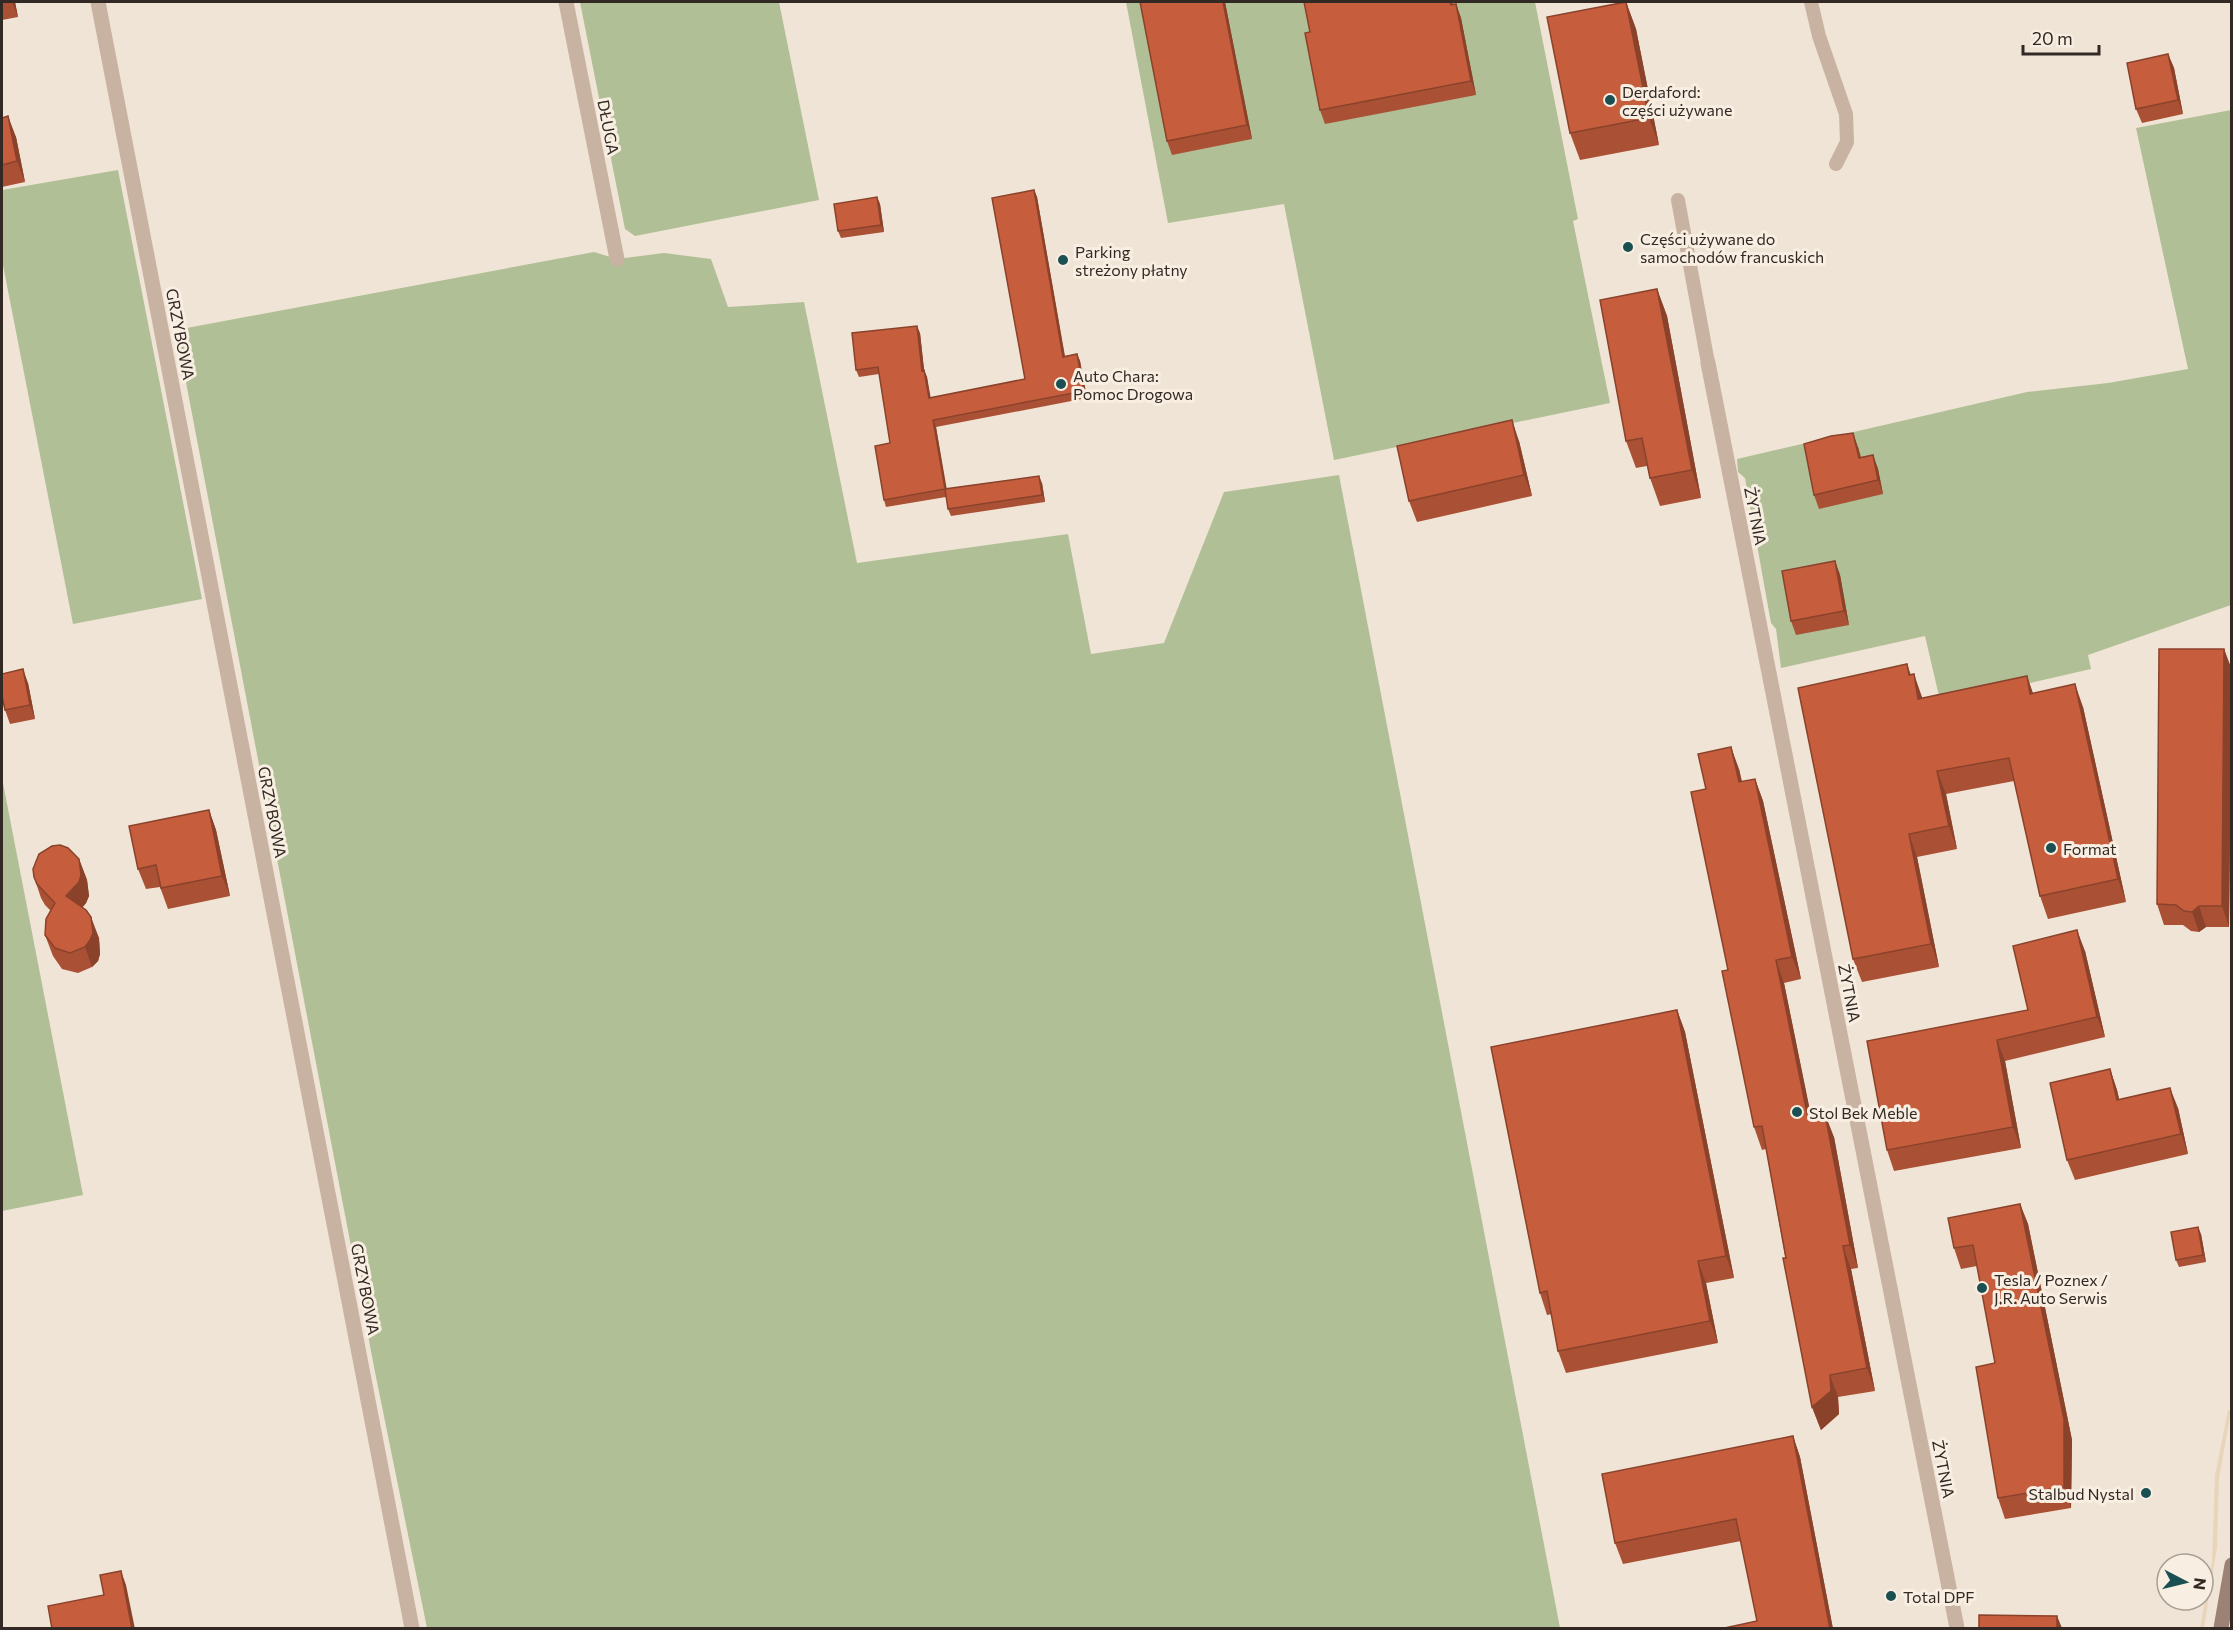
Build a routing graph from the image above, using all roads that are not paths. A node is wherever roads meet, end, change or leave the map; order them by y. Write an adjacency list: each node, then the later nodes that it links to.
1 (98, 2): 9 (street, GRZYBOWA)
2 (566, 2): 6 (street, DŁUGA)
3 (1811, 2): 4 (lane)
4 (1836, 164)
5 (1678, 200): 7 (lane)
6 (617, 259)
7 (1708, 363): 10 (street, ŻYTNIA)
8 (2232, 1565): 11 (main road)
9 (412, 1629)
10 (1958, 1629)
11 (2221, 1629)

